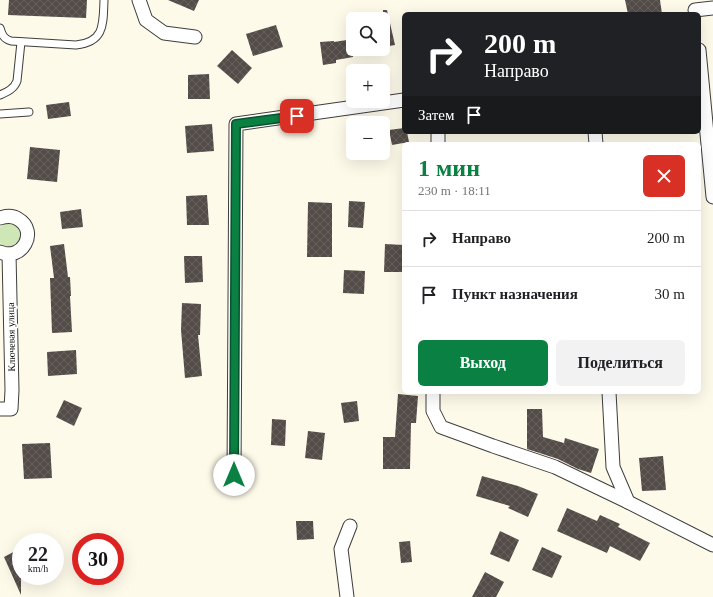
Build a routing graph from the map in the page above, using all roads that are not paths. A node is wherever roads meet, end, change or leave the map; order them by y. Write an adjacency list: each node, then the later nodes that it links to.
1 (104, 0): 7 (lane)
2 (139, 0): 6 (street)
3 (695, 8): 4 (street)
4 (713, 8)
5 (0, 28): 7 (lane)
6 (195, 37)
7 (20, 42): 9 (lane)
8 (701, 65): 13 (street)
9 (0, 95)
10 (402, 100): 20 (street)
11 (29, 112): 12 (lane)
12 (0, 114)
13 (709, 125): 14 (street)
14 (713, 197)
15 (0, 218): 16 (street)
16 (5, 253): 19 (street, Ключевая улица)
17 (433, 394): 21 (street)
18 (609, 394): 21 (street)
19 (0, 409)
20 (234, 475)
21 (628, 502): 23 (street)
22 (350, 526): 24 (street)
23 (713, 545)
24 (347, 597)

